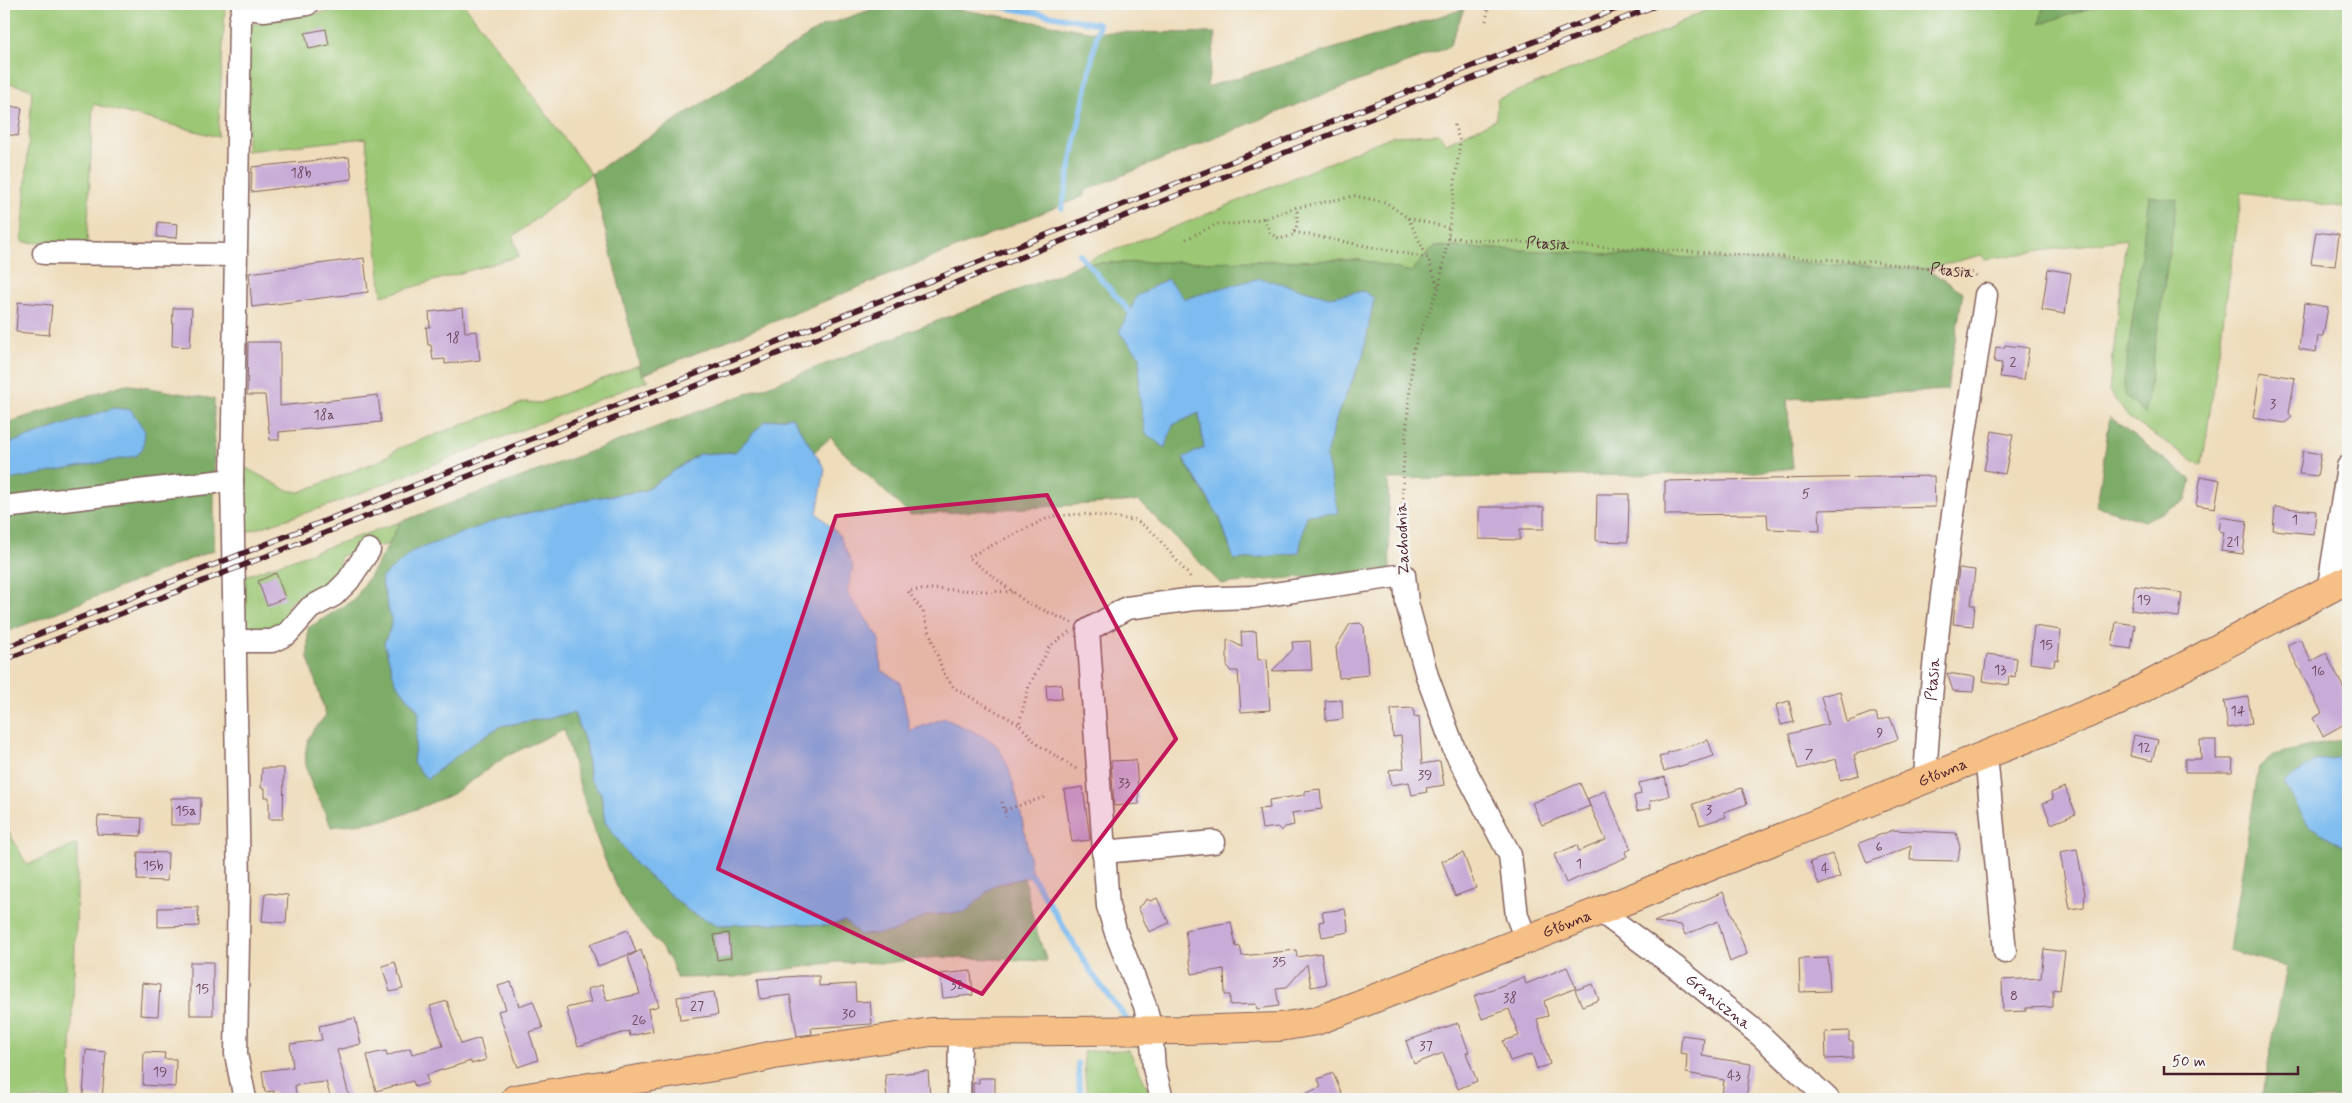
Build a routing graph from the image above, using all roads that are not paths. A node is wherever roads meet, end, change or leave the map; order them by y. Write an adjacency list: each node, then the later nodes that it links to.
1 (307, 4): 2 (street)
2 (243, 6): 4 (street)
3 (44, 253): 4 (street)
4 (235, 255): 7 (street)
5 (1986, 295): 13 (street, Ptasia)
6 (2348, 467): 10 (street)
7 (232, 480): 8 (street); 11 (street)
8 (4, 507)
9 (370, 550): 11 (street)
10 (2340, 583): 12 (main road, Główna)
11 (234, 641): 21 (street)
12 (1986, 755): 13 (main road, Główna); 18 (street)
13 (1925, 779): 16 (main road, Główna)
14 (1214, 842): 15 (street)
15 (1103, 852): 17 (street, Zachodnia); 19 (street)
16 (1600, 911): 17 (main road, Główna); 25 (street, Graniczna)
17 (1526, 939): 19 (main road, Główna)
18 (2005, 952)
19 (1151, 1030): 20 (main road, Główna); 24 (street)
20 (960, 1032): 22 (main road, Główna); 23 (street)
21 (245, 1099)
22 (515, 1099)
23 (960, 1099)
24 (1162, 1099)
25 (1828, 1099)

